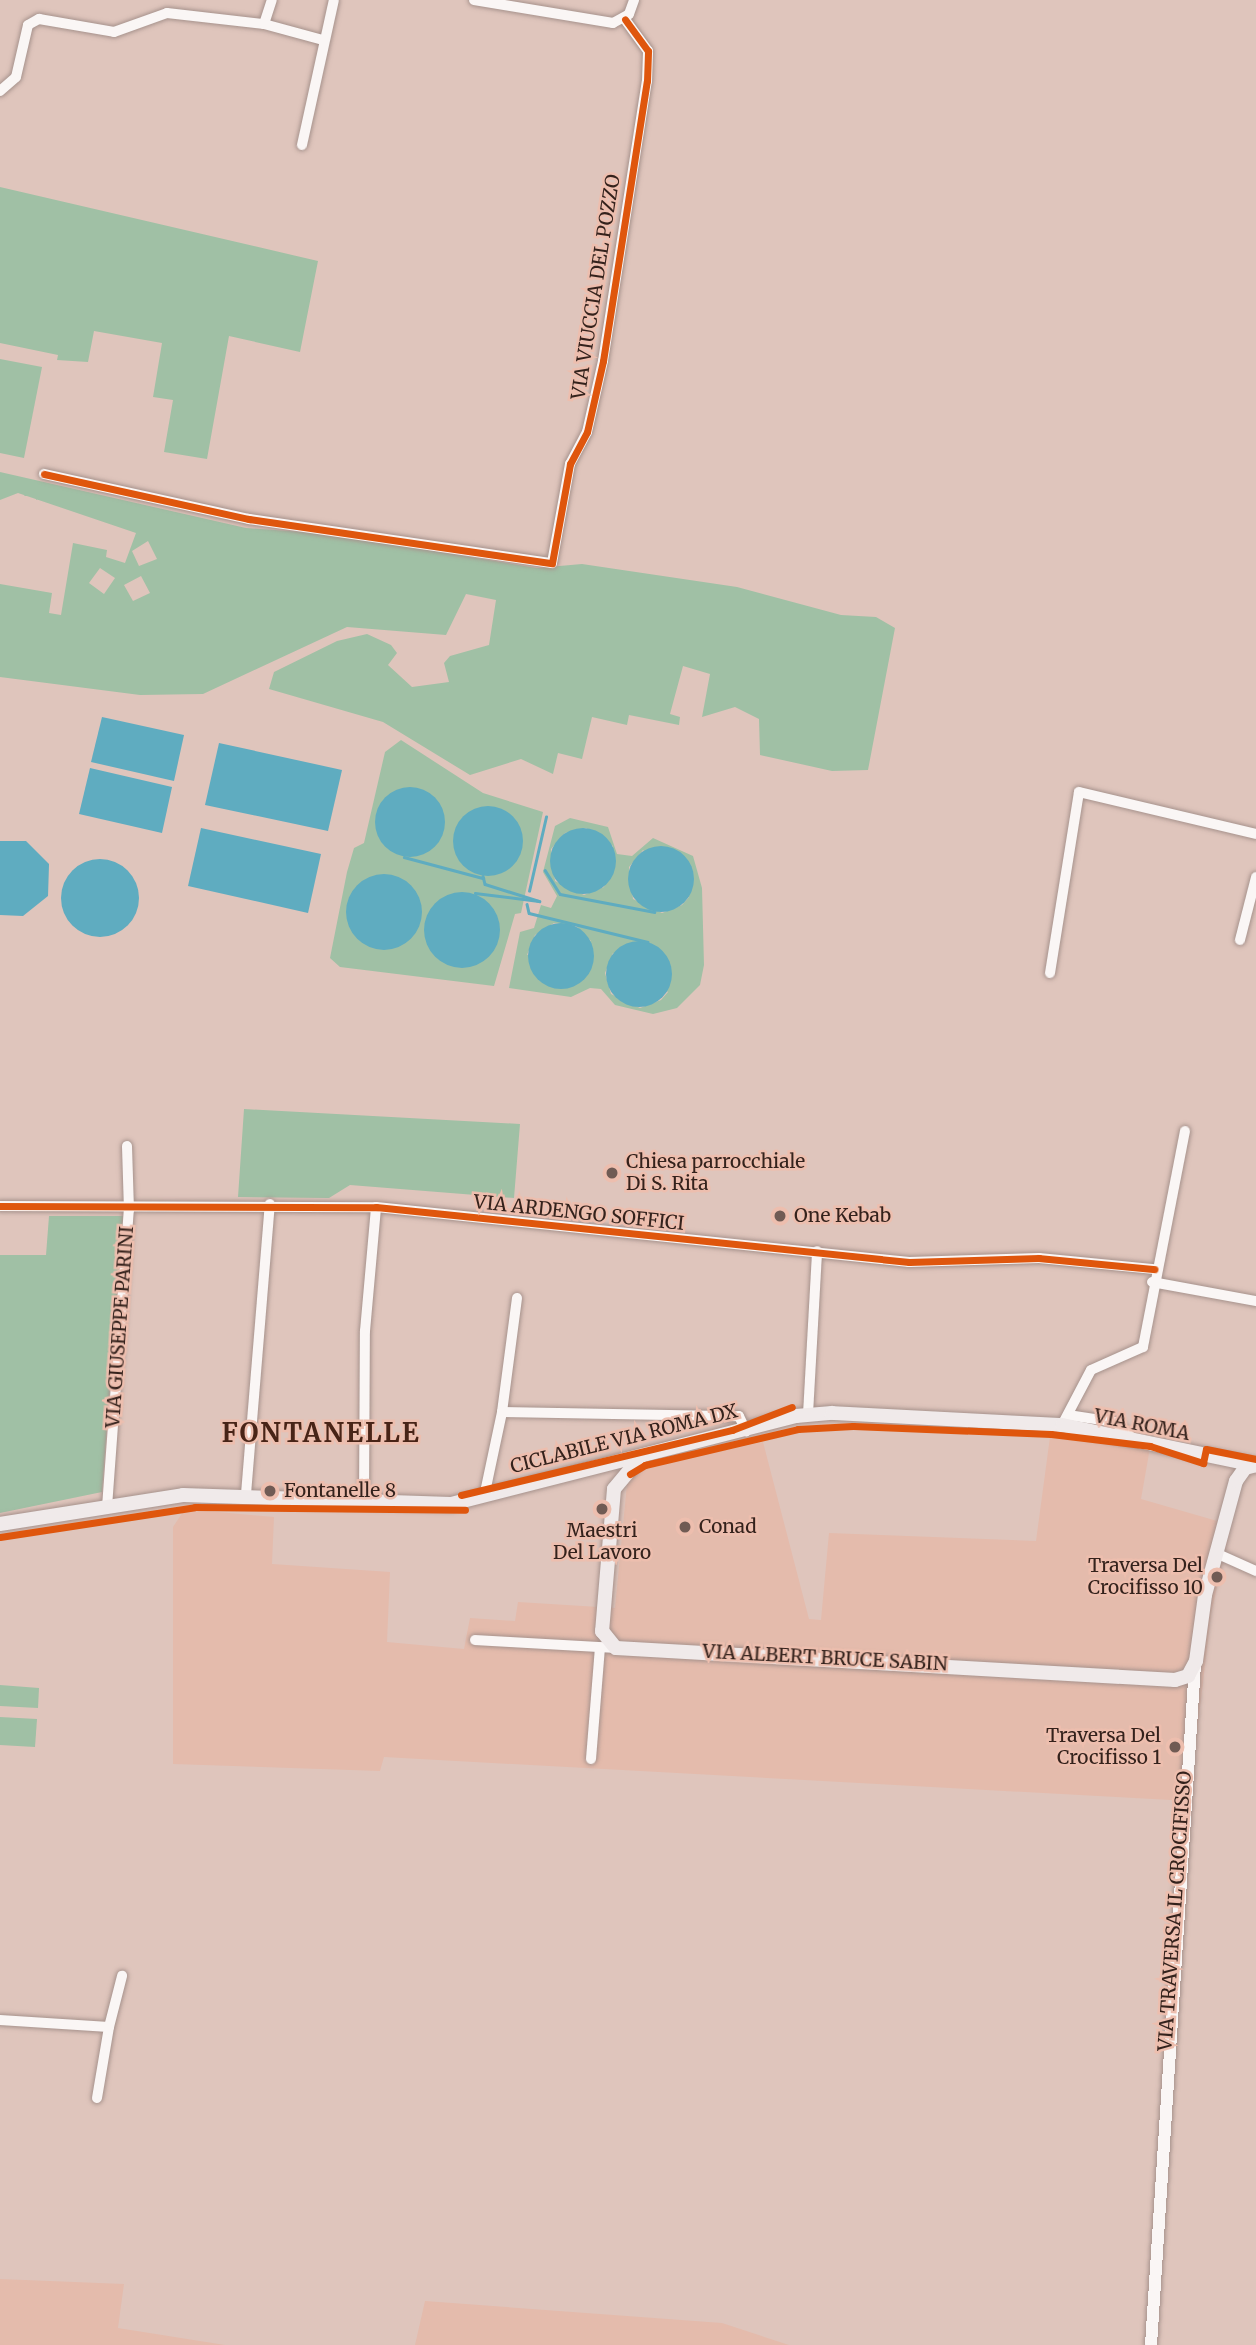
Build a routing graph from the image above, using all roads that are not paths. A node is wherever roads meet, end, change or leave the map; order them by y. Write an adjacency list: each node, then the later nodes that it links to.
1 (272, 0): 6 (street)
2 (334, 0): 7 (street)
3 (474, 0): 5 (street)
4 (634, 0): 5 (street)
5 (625, 19): 10 (street, VIA VIUCCIA DEL POZZO)
6 (264, 24): 7 (street); 8 (street)
7 (323, 40): 9 (street)
8 (0, 91)
9 (302, 145)
10 (44, 474)
11 (1256, 834): 14 (street)
12 (1256, 877): 13 (street)
13 (1240, 940)
14 (1050, 973)
15 (1185, 1131): 22 (street)
16 (128, 1146): 20 (street, VIA GIUSEPPE PARINI)
17 (270, 1204): 19 (street, VIA ARDENGO SOFFICI); 20 (street, VIA ARDENGO SOFFICI); 36 (street)
18 (0, 1206): 20 (street, VIA ARDENGO SOFFICI)
19 (376, 1208): 21 (street, VIA ARDENGO SOFFICI); 38 (street)
20 (129, 1210): 39 (street, VIA GIUSEPPE PARINI)
21 (817, 1251): 22 (street, VIA ARDENGO SOFFICI); 27 (street)
22 (1154, 1269): 23 (street)
23 (1152, 1282): 25 (street); 28 (street)
24 (517, 1298): 26 (street)
25 (1256, 1301)
26 (502, 1412): 29 (street); 37 (street)
27 (808, 1415): 28 (main road, VIA ROMA); 29 (main road, VIA ROMA)
28 (1065, 1420): 31 (main road, VIA ROMA)
29 (746, 1430): 30 (main road, VIA ROMA)
30 (650, 1454): 33 (main road, VIA ROMA); 35 (main road)
31 (1222, 1457): 32 (main road, VIA ROMA); 34 (main road)
32 (1256, 1465): 34 (main road)
33 (582, 1471): 35 (main road); 37 (main road, VIA ROMA)
34 (1236, 1481): 41 (main road, VIA TRAVERSA IL CROCIFISSO)
35 (614, 1489): 43 (main road)
36 (246, 1494): 38 (main road, VIA ROMA); 39 (main road, VIA ROMA)
37 (484, 1497): 38 (main road, VIA ROMA)
38 (364, 1502)
39 (107, 1507): 40 (main road, VIA ROMA)
40 (0, 1524)
41 (1217, 1554): 42 (street); 48 (main road, VIA TRAVERSA IL CROCIFISSO)
42 (1256, 1571)
43 (602, 1631): 45 (street); 47 (main road)
44 (475, 1640): 45 (street, VIA ALBERT BRUCE SABIN)
45 (583, 1646): 46 (street, VIA ALBERT BRUCE SABIN)
46 (600, 1647): 47 (street, VIA ALBERT BRUCE SABIN); 51 (street)
47 (616, 1648): 49 (main road, VIA ALBERT BRUCE SABIN)
48 (1196, 1661): 49 (main road); 50 (street, VIA TRAVERSA IL CROCIFISSO)
49 (1175, 1680): 50 (street)
50 (1191, 1704): 56 (street, VIA TRAVERSA IL CROCIFISSO)
51 (591, 1759)
52 (121, 1976): 54 (street)
53 (0, 2020): 54 (street)
54 (109, 2027): 55 (street)
55 (97, 2098)
56 (1151, 2345)

